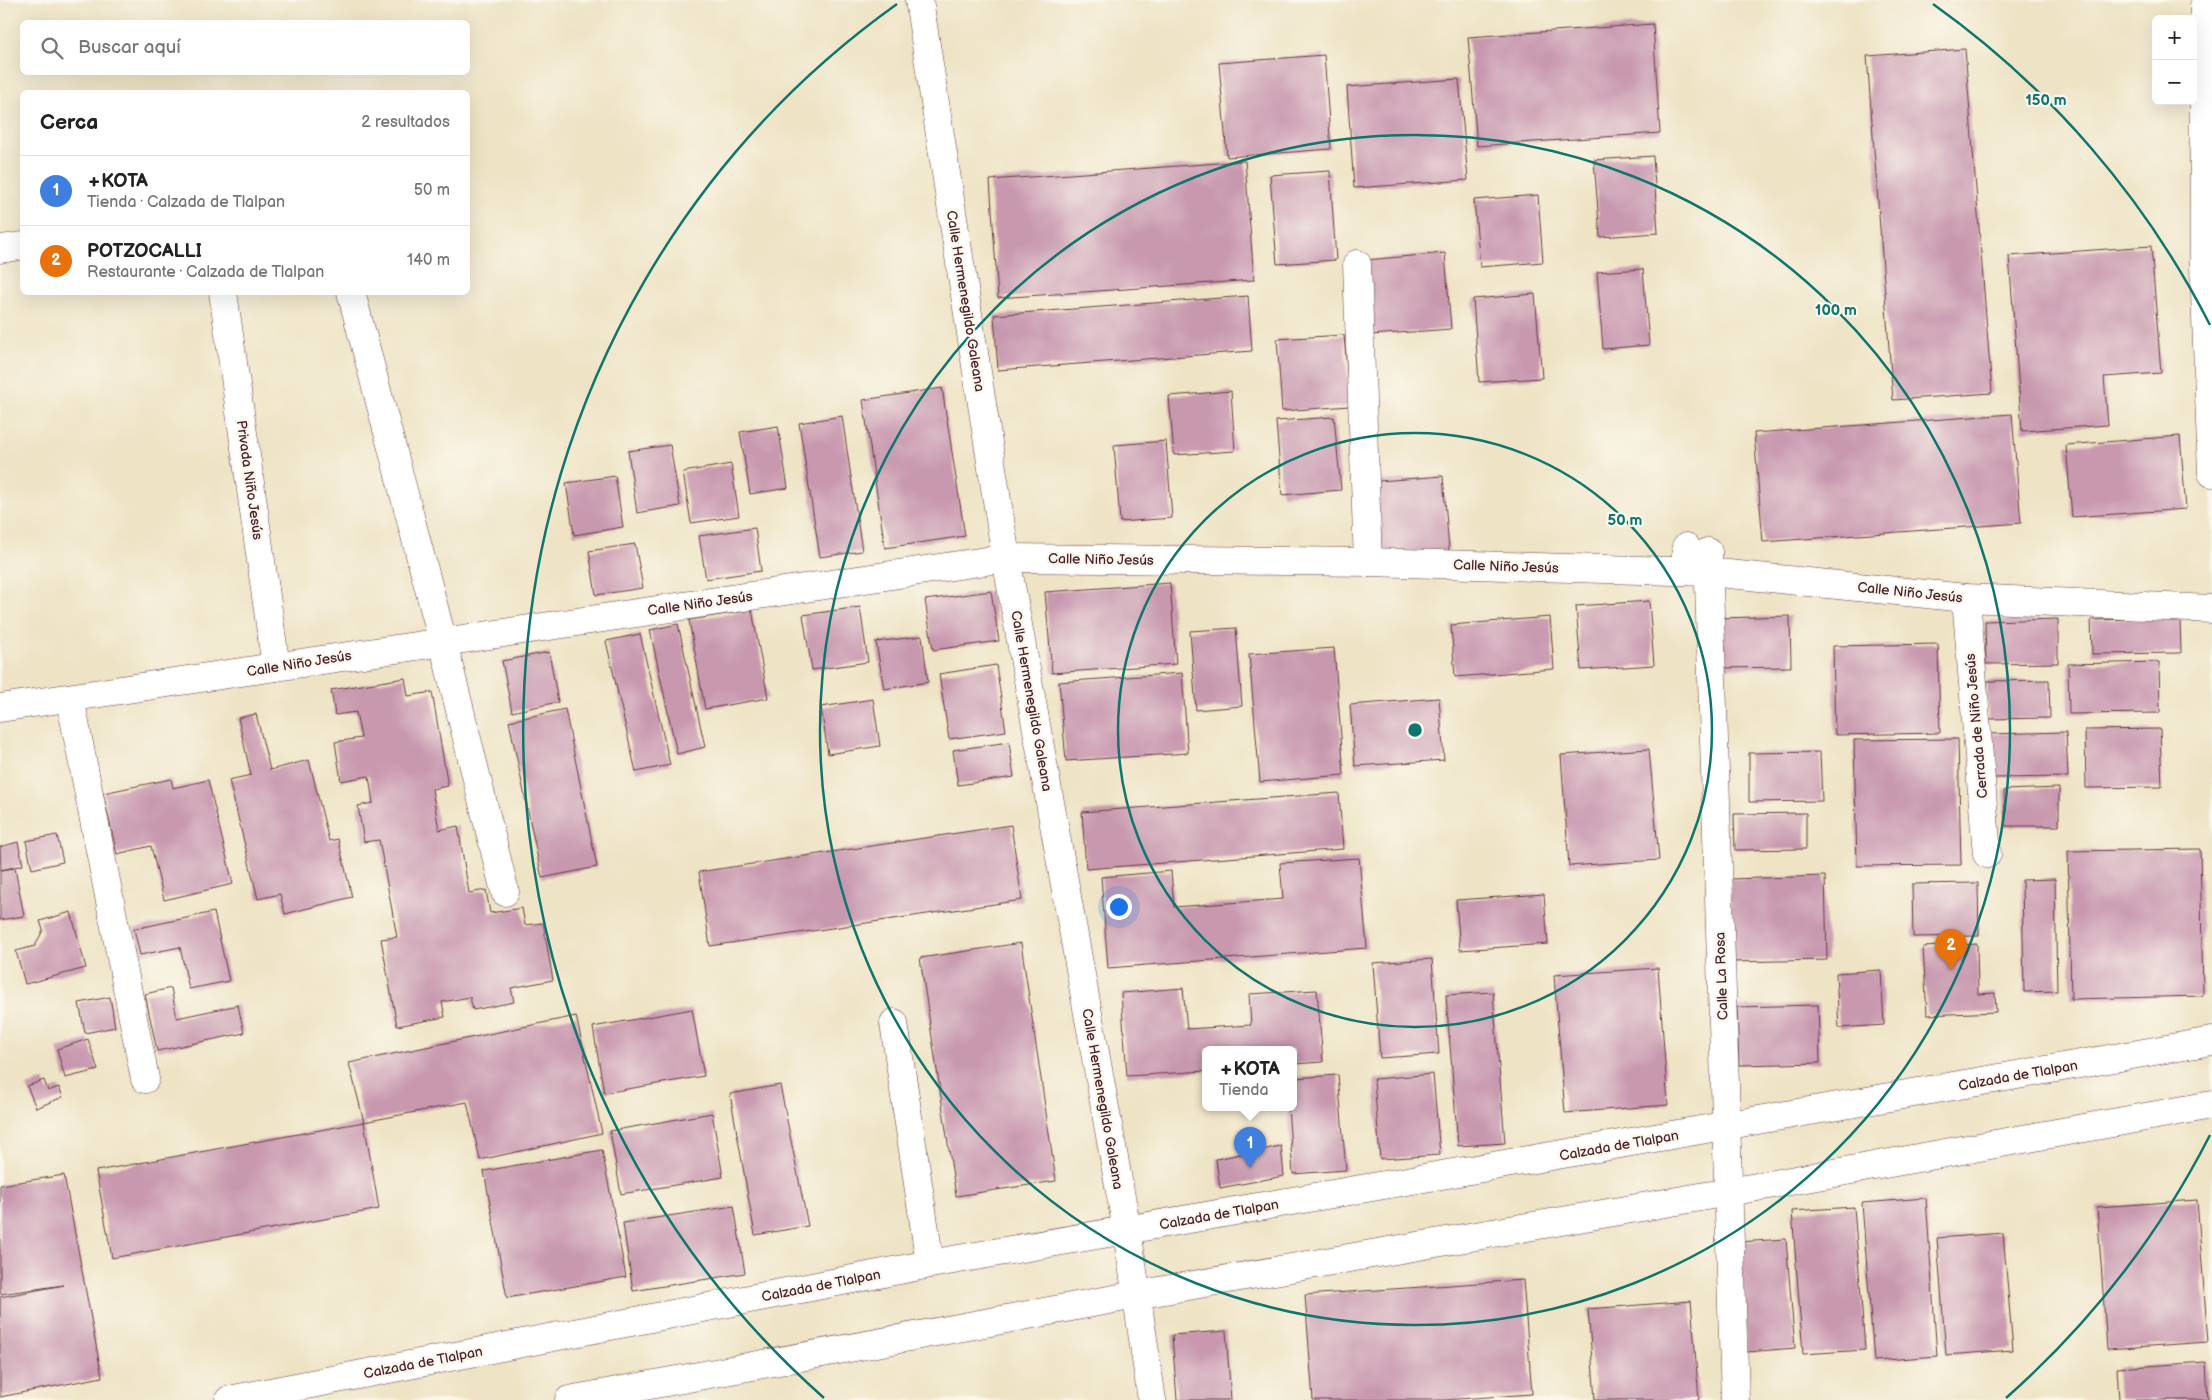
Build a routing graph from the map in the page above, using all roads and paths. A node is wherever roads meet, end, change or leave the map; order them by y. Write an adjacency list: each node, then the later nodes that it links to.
1 (919, 0): 9 (street, Calle Hermenegildo Galeana)
2 (2204, 6): 8 (street)
3 (20, 246): 4 (street)
4 (0, 249)
5 (1357, 264): 11 (street)
6 (223, 295): 15 (street, Privada Niño Jesús)
7 (353, 295): 14 (street)
8 (2212, 473)
9 (1006, 558): 11 (street, Calle Niño Jesús); 14 (street, Calle Niño Jesús); 26 (street, Calle Hermenegildo Galeana)
10 (1697, 561): 11 (street, Calle Niño Jesús); 12 (street, Calle Niño Jesús); 24 (street, Calle La Rosa)
11 (1368, 562)
12 (1966, 598): 13 (street, Calle Niño Jesús); 18 (street, Cerrada de Niño Jesús)
13 (2212, 609)
14 (443, 642): 15 (street, Calle Niño Jesús); 19 (street)
15 (276, 667): 16 (street, Calle Niño Jesús)
16 (70, 698): 17 (street, Calle Niño Jesús); 22 (street)
17 (0, 708)
18 (1987, 854)
19 (505, 892)
20 (894, 1023): 27 (street)
21 (2212, 1041): 24 (street, Calzada de Tlalpan)
22 (145, 1079)
23 (2212, 1105): 25 (street)
24 (1725, 1127): 25 (street, Calle La Rosa); 26 (street, Calzada de Tlalpan)
25 (1729, 1192): 28 (street); 32 (street, Calle La Rosa)
26 (1127, 1230): 27 (street, Calzada de Tlalpan); 28 (street, Calle Hermenegildo Galeana)
27 (930, 1264): 29 (street, Calzada de Tlalpan)
28 (1136, 1295): 30 (street); 31 (street, Calle Hermenegildo Galeana)
29 (229, 1400)
30 (569, 1400)
31 (1152, 1400)
32 (1735, 1400)

